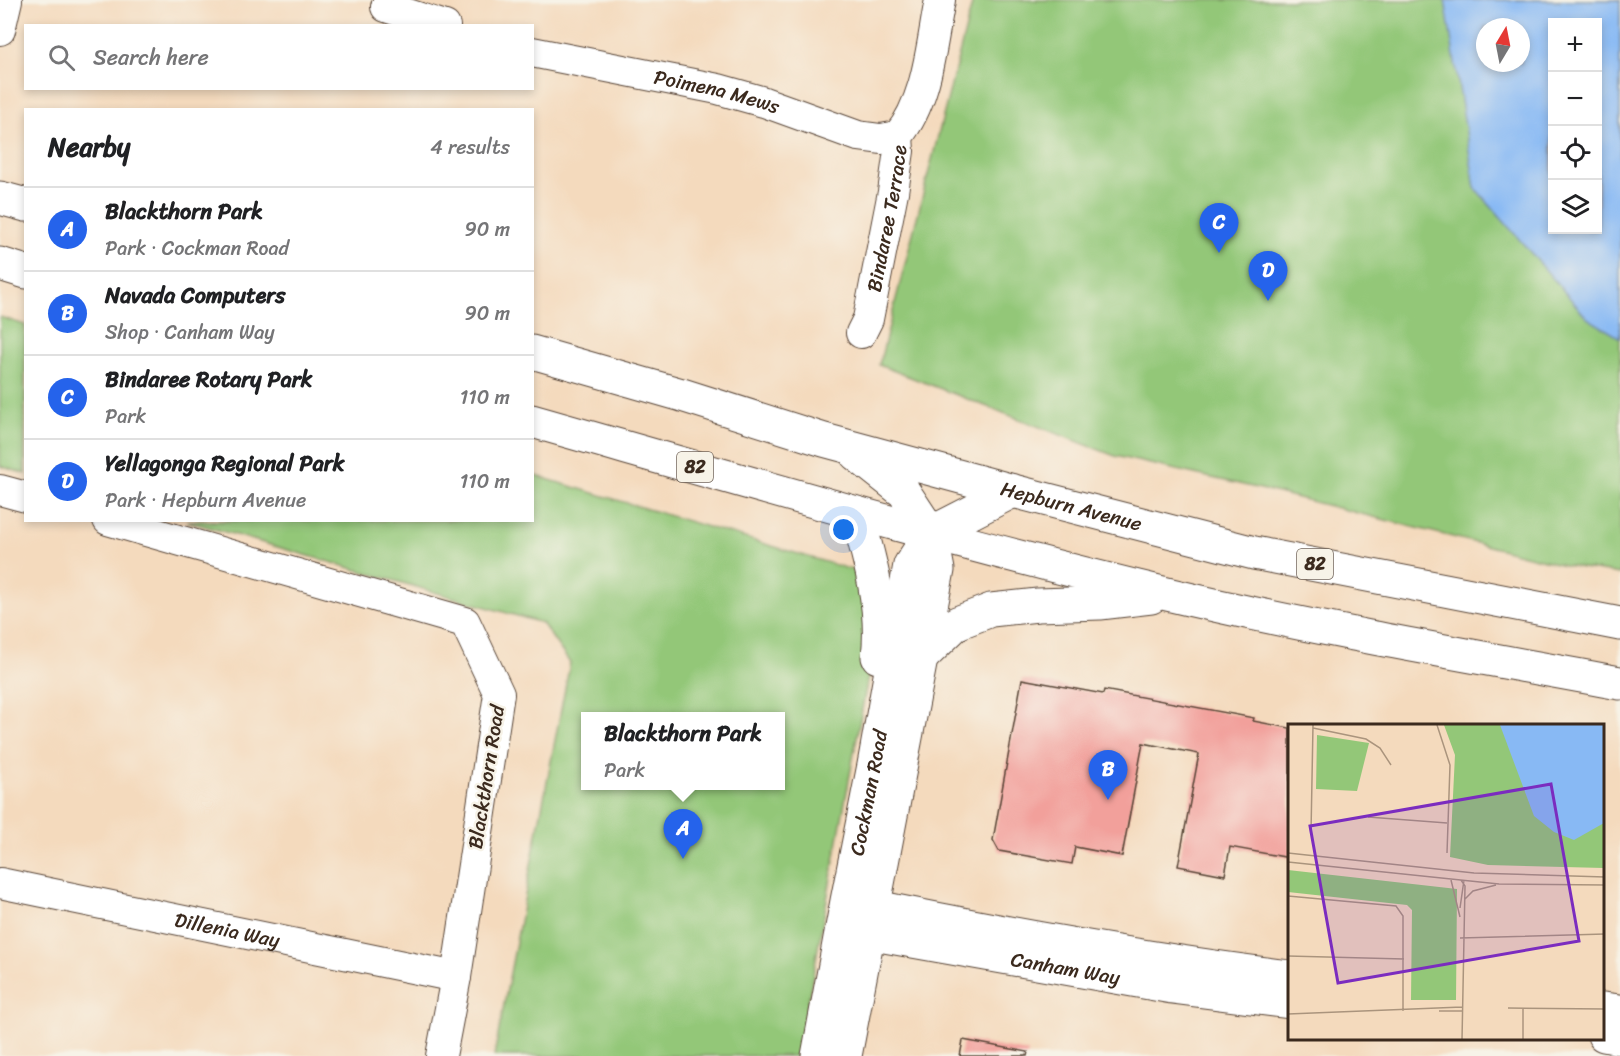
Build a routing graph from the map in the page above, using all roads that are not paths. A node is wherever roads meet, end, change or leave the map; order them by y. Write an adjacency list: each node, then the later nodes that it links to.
1 (7, 0): 5 (street)
2 (940, 0): 7 (street, Bindaree Terrace)
3 (386, 7): 4 (street)
4 (439, 24)
5 (0, 30)
6 (534, 52): 7 (street, Poimena Mews)
7 (898, 136): 12 (street, Bindaree Terrace)
8 (0, 198): 9 (main road)
9 (24, 204)
10 (0, 264): 11 (main road)
11 (24, 271)
12 (861, 333)
13 (534, 353): 15 (main road, Hepburn Avenue / 82)
14 (534, 422): 19 (main road, 82)
15 (845, 445): 17 (main road, Hepburn Avenue / 82); 21 (main road, Cockman Road)
16 (0, 490): 18 (street)
17 (1013, 491): 21 (main road, Cockman Road); 23 (main road, Hepburn Avenue / 82)
18 (24, 496)
19 (857, 514): 21 (main road, 82); 26 (main road)
20 (115, 522): 29 (street, Blackthorn Road)
21 (931, 533): 22 (main road, 82); 24 (main road, Cockman Road); 26 (main road, Cockman Road)
22 (1168, 595): 24 (main road); 25 (main road, 82)
23 (1620, 624)
24 (922, 657): 28 (main road, Cockman Road)
25 (1620, 682)
26 (874, 765): 28 (main road, Cockman Road)
27 (0, 883): 29 (street, Dillenia Way)
28 (857, 917): 30 (main road, Canham Way); 31 (main road, Canham Way); 37 (main road, Cockman Road); 38 (main road, Cockman Road)
29 (456, 977): 36 (street, Blackthorn Road)
30 (1288, 977)
31 (1288, 1002)
32 (1605, 1009): 33 (main road)
33 (1620, 1011)
34 (1605, 1035): 35 (main road)
35 (1620, 1038)
36 (441, 1056)
37 (818, 1056)
38 (845, 1056)

